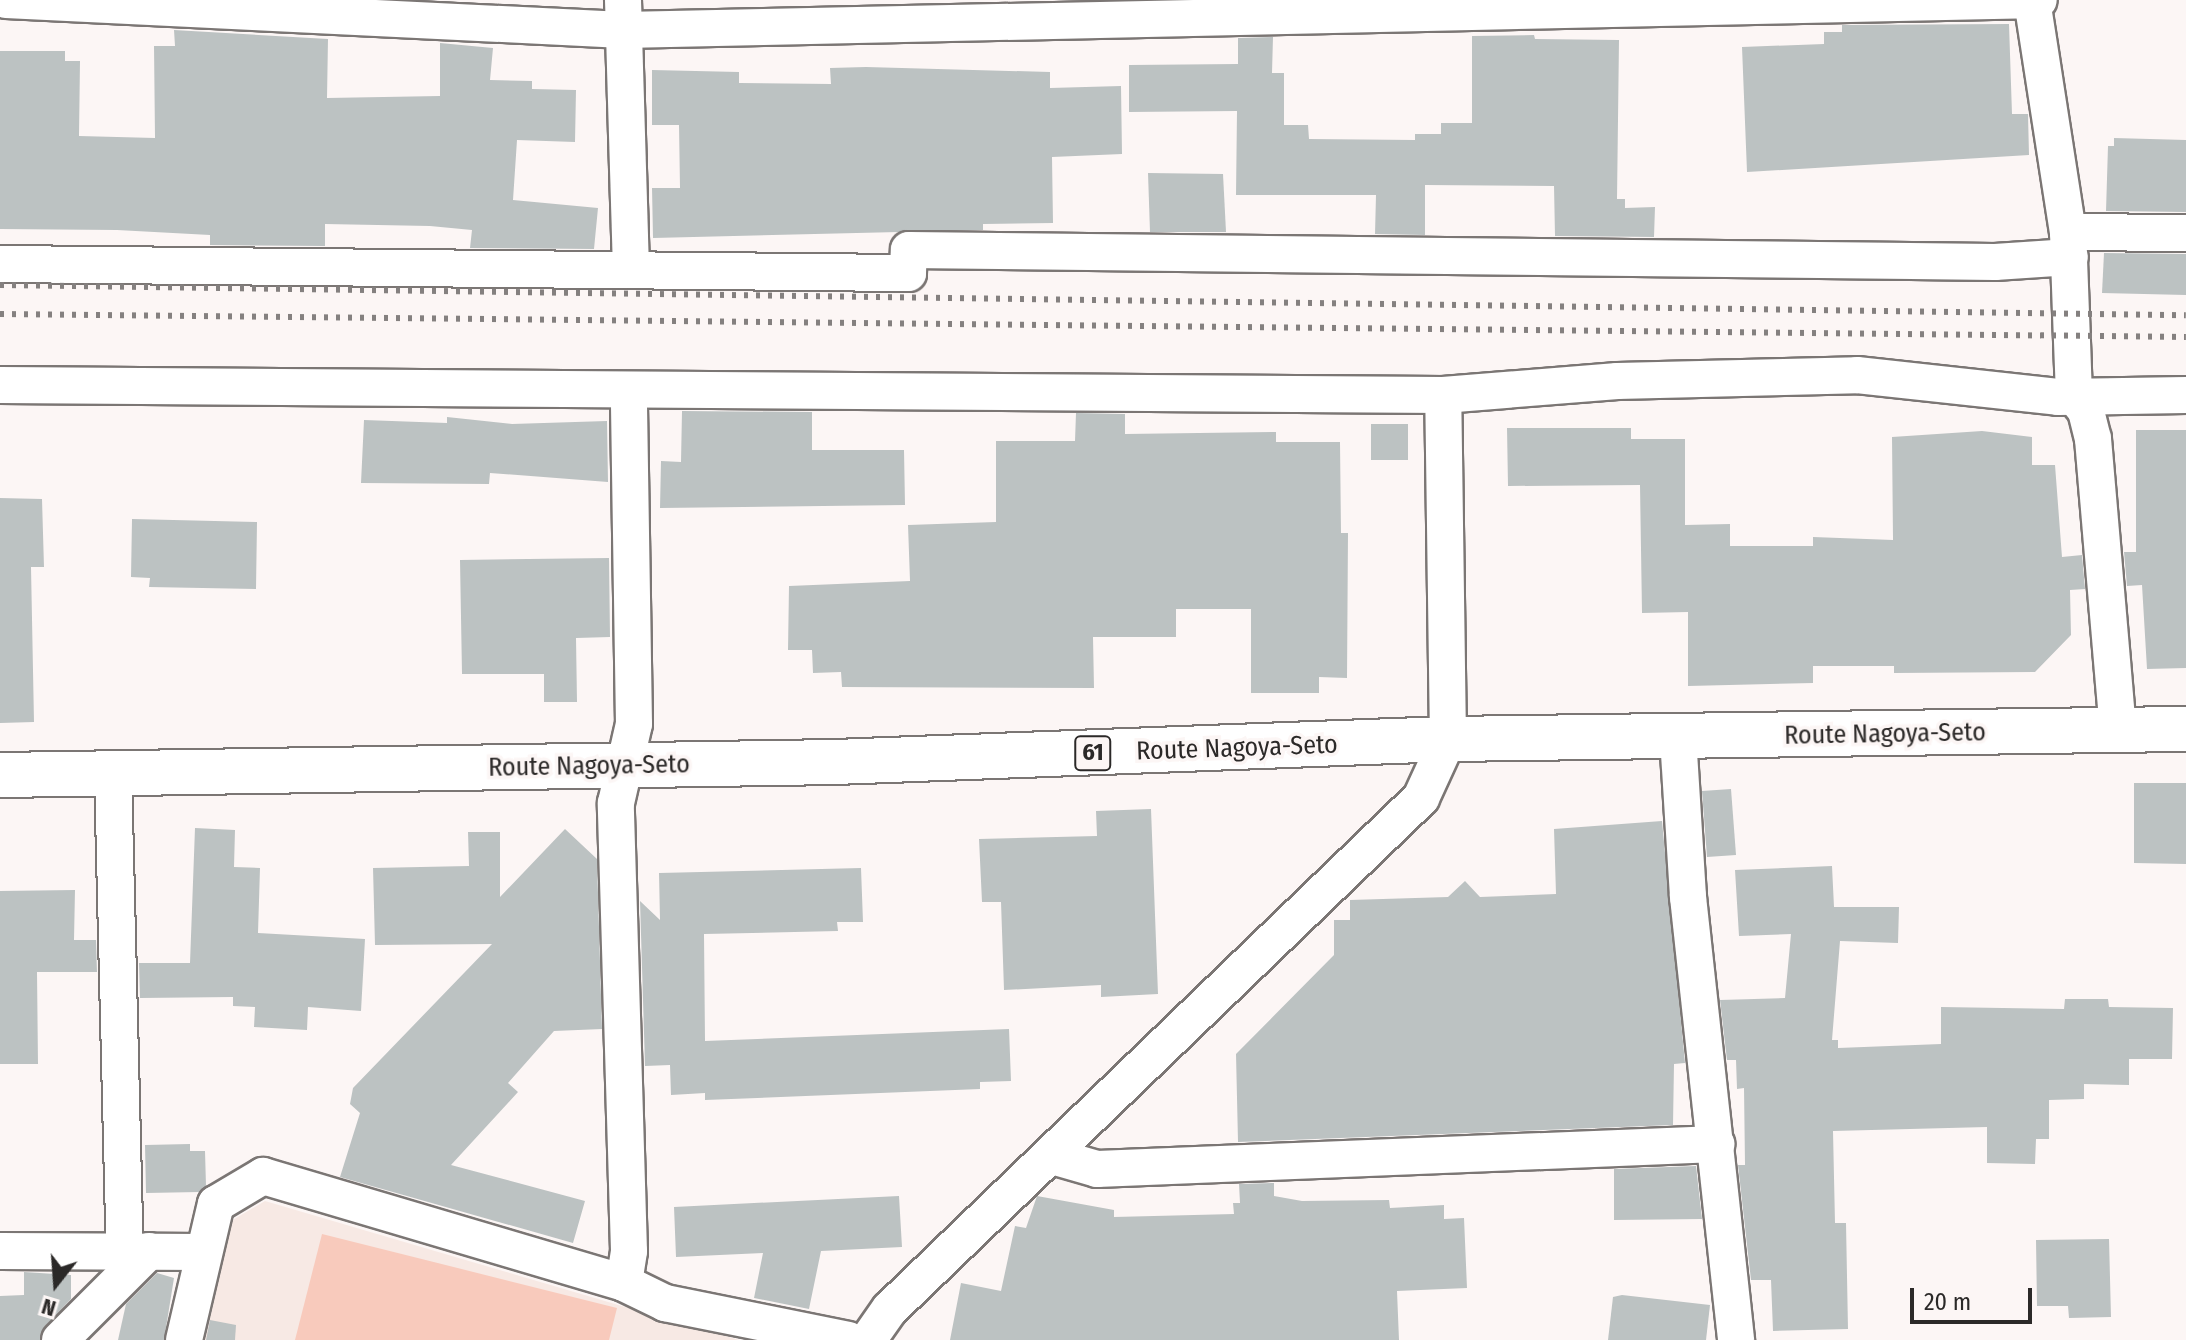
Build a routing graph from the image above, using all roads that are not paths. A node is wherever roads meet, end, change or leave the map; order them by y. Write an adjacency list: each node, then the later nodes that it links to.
1 (6, 0): 4 (street)
2 (2032, 0): 3 (street); 4 (street); 6 (street)
3 (2039, 0)
4 (623, 15): 8 (street)
5 (2186, 233): 6 (street)
6 (2069, 245): 8 (street); 13 (street)
7 (0, 264): 8 (street)
8 (631, 270)
9 (0, 385): 10 (street)
10 (629, 390): 11 (street); 18 (street)
11 (1443, 395): 13 (street); 17 (street)
12 (2186, 395): 13 (street)
13 (2074, 396): 15 (street)
14 (2186, 729): 15 (main road, Route Nagoya-Seto / 61)
15 (2118, 730): 16 (main road, Route Nagoya-Seto / 61)
16 (1678, 737): 17 (main road, Route Nagoya-Seto / 61); 21 (street)
17 (1448, 739): 18 (main road, Route Nagoya-Seto / 61); 22 (street)
18 (625, 766): 19 (main road, Route Nagoya-Seto / 61); 26 (street)
19 (113, 773): 20 (main road, Route Nagoya-Seto / 61); 23 (street)
20 (0, 775)
21 (1716, 1144): 22 (street); 31 (street)
22 (1052, 1156): 30 (street)
23 (137, 1250): 24 (street); 25 (street); 27 (street)
24 (0, 1251)
25 (204, 1252): 26 (street); 28 (street)
26 (624, 1283): 29 (street)
27 (60, 1340)
28 (184, 1340)
29 (848, 1340)
30 (868, 1340)
31 (1736, 1340)

